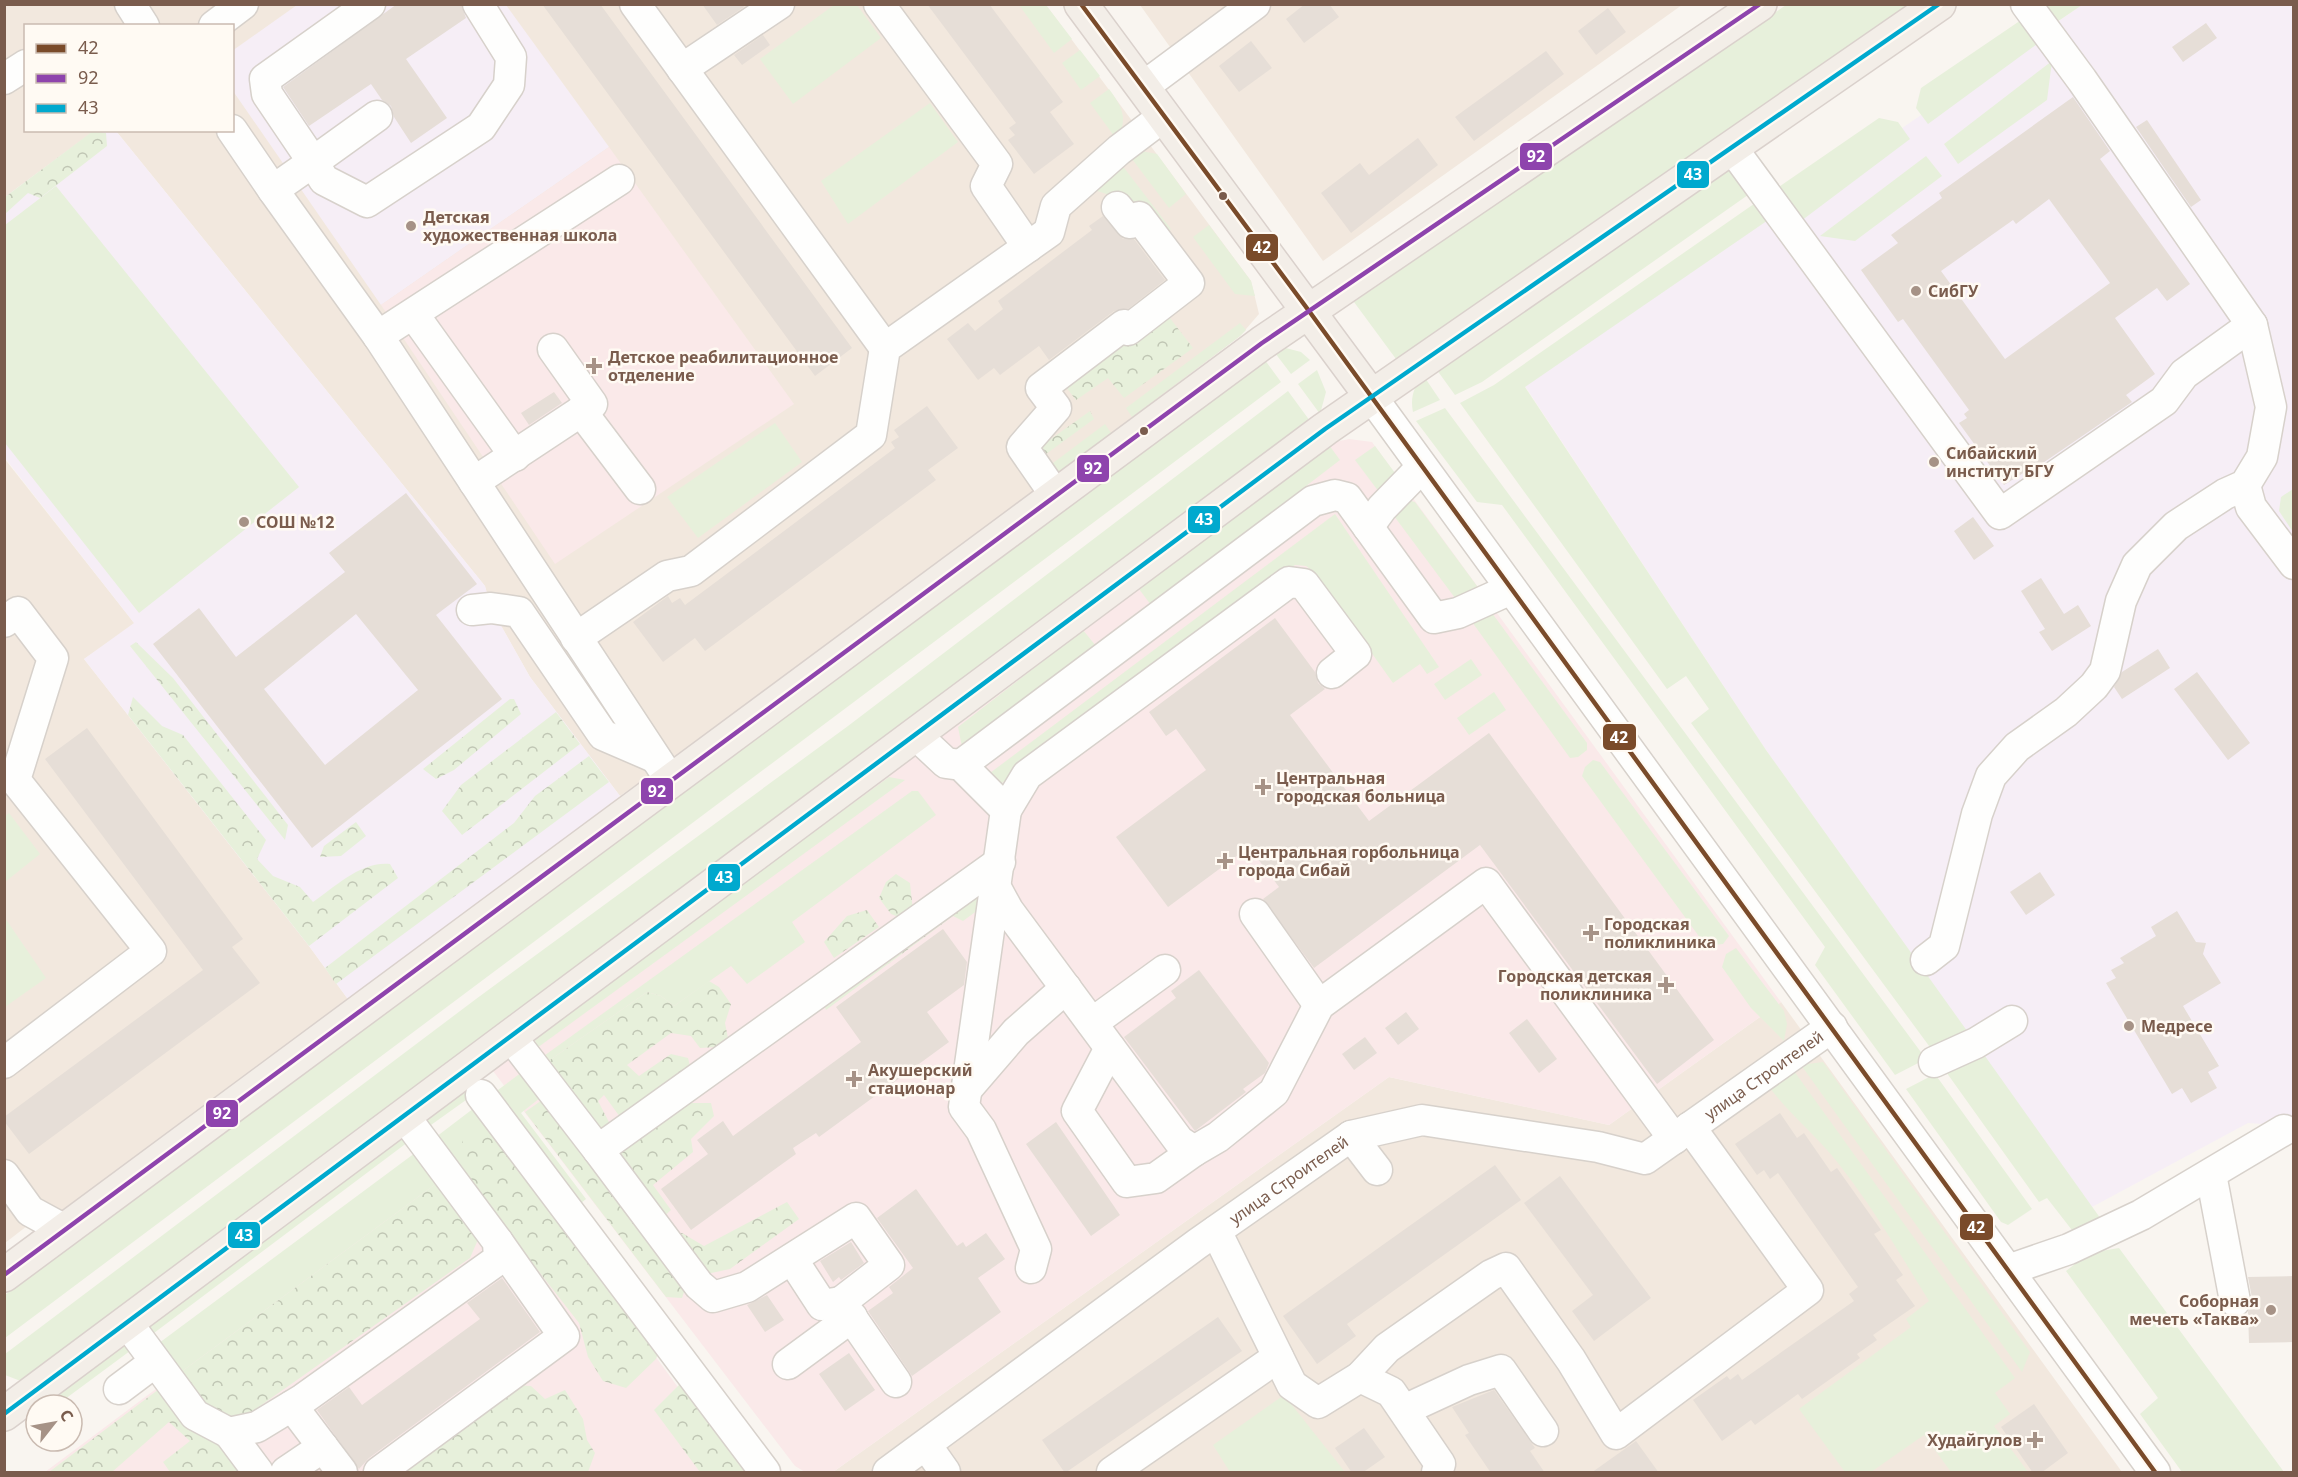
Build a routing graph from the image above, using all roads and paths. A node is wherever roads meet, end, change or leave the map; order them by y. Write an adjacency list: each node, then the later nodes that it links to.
1 (130, 4): 13 (street)
2 (243, 4): 14 (street)
3 (370, 4): 23 (street)
4 (478, 4): 23 (street)
5 (635, 4): 16 (street)
6 (779, 4): 16 (street)
7 (879, 4): 27 (street)
8 (1081, 4): 18 (main road)
9 (1255, 4): 18 (street)
10 (1760, 4): 28 (main road)
11 (1939, 4): 22 (main road)
12 (2026, 4): 30 (street)
13 (143, 24)
14 (217, 24)
15 (24, 65): 17 (street)
16 (682, 69): 32 (street)
17 (4, 79)
18 (1143, 87): 20 (main road)
19 (377, 116): 23 (street)
20 (1164, 116): 27 (street); 28 (main road)
21 (233, 132): 25 (street)
22 (1732, 148): 30 (street); 34 (main road)
23 (313, 162): 25 (street)
24 (619, 180): 29 (street)
25 (273, 190): 31 (street)
26 (1117, 207): 41 (street)
27 (1028, 247): 32 (street)
28 (1309, 311): 34 (main road); 41 (main road)
29 (414, 315): 31 (street); 36 (street)
30 (2252, 326): 39 (street)
31 (378, 336): 38 (street)
32 (885, 348): 47 (street)
33 (553, 349): 35 (street)
34 (1371, 396): 37 (street); 49 (main road)
35 (581, 411): 36 (street); 40 (street)
36 (514, 456): 38 (street)
37 (1422, 467): 42 (street); 44 (street)
38 (474, 482): 47 (street)
39 (2245, 485): 43 (street); 56 (street)
40 (640, 489)
41 (1056, 496): 51 (main road)
42 (1368, 527): 44 (street); 50 (street)
43 (2294, 564)
44 (1511, 589): 62 (street)
45 (9, 610): 52 (street)
46 (472, 610): 51 (street)
47 (576, 638): 51 (street)
48 (1332, 673): 53 (street)
49 (916, 735): 50 (street); 63 (main road)
50 (961, 765): 53 (street)
51 (662, 769): 78 (main road)
52 (10, 792): 66 (street)
53 (1006, 810): 54 (street)
54 (998, 875): 58 (street); 67 (street); 73 (street)
55 (1255, 914): 59 (street)
56 (1926, 960)
57 (1165, 970): 61 (street)
58 (1066, 988): 61 (street); 67 (street)
59 (1319, 1005): 71 (street); 74 (street)
60 (2012, 1021): 65 (street)
61 (1092, 1023): 64 (street)
62 (1832, 1027): 71 (street, улица Строителей); 83 (street)
63 (512, 1037): 69 (main road); 73 (street)
64 (1110, 1048): 74 (street); 74 (street)
65 (1934, 1062)
66 (4, 1063)
67 (967, 1089): 82 (street)
68 (481, 1095): 105 (street)
69 (405, 1117): 80 (street); 87 (main road)
70 (2284, 1130): 76 (street)
71 (1682, 1133): 72 (street, улица Строителей); 91 (street)
72 (1351, 1136): 75 (street); 79 (street, улица Строителей)
73 (598, 1150): 81 (street)
74 (1194, 1151)
75 (1377, 1170)
76 (2211, 1174): 83 (street); 85 (street)
77 (4, 1175): 78 (street)
78 (65, 1230): 84 (main road)
79 (1216, 1231): 88 (street); 99 (street, улица Строителей)
80 (498, 1242): 94 (street); 104 (street)
81 (792, 1259): 86 (street); 86 (street)
82 (1031, 1268)
83 (2008, 1270): 110 (street)
84 (4, 1275)
85 (2235, 1301)
86 (846, 1310): 90 (street); 92 (street)
87 (128, 1324): 89 (street); 96 (main road)
88 (1278, 1357): 91 (street); 108 (street)
89 (155, 1362): 93 (street); 98 (street)
90 (788, 1364)
91 (1360, 1377): 95 (street)
92 (896, 1382)
93 (119, 1389)
94 (292, 1406): 98 (street); 100 (street)
95 (1404, 1410): 97 (street); 109 (street)
96 (4, 1414)
97 (1543, 1431)
98 (229, 1433): 101 (street)
99 (926, 1445): 106 (street, улица Строителей); 107 (street)
100 (323, 1447): 102 (street); 103 (street)
101 (258, 1473)
102 (286, 1473)
103 (342, 1473)
104 (379, 1473)
105 (765, 1473)
106 (888, 1473)
107 (945, 1473)
108 (1112, 1473)
109 (1437, 1473)
110 (2155, 1473)

